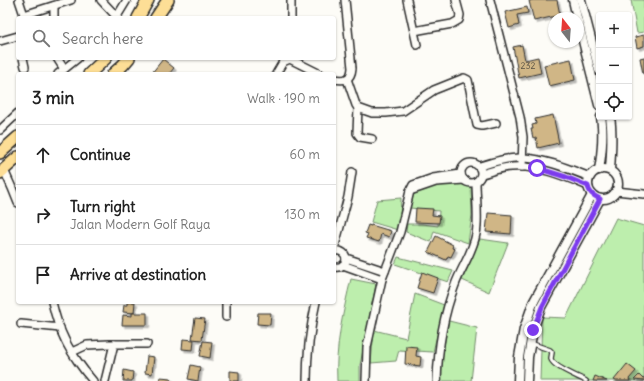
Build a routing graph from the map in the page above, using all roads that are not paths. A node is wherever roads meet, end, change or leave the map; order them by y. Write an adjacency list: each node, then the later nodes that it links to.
1 (19, 0): 16 (street)
2 (71, 0): 14 (street)
3 (101, 0): 18 (street)
4 (127, 0): 19 (street)
5 (148, 0): 20 (main road)
6 (168, 0): 21 (main road)
7 (291, 0): 22 (street)
8 (345, 0): 42 (street)
9 (407, 0): 23 (street)
10 (456, 0): 23 (street)
11 (490, 0): 54 (street)
12 (573, 0): 15 (street)
13 (581, 0): 28 (street)
14 (54, 6): 16 (street); 17 (street)
15 (576, 12)
16 (25, 16)
17 (54, 16)
18 (116, 16)
19 (118, 16)
20 (139, 16)
21 (157, 16)
22 (291, 16)
23 (414, 31): 26 (street)
24 (16, 37): 25 (street)
25 (0, 42)
26 (417, 45)
27 (584, 45): 44 (street)
28 (596, 58)
29 (23, 60): 36 (street)
30 (58, 60): 37 (street)
31 (76, 60): 37 (street)
32 (104, 60): 38 (main road)
33 (127, 60): 39 (main road)
34 (286, 60): 40 (street)
35 (294, 60): 41 (street)
36 (25, 68)
37 (61, 72)
38 (91, 72)
39 (115, 72)
40 (277, 72)
41 (316, 72)
42 (347, 79): 43 (street); 45 (street)
43 (336, 80)
44 (596, 93)
45 (358, 108): 49 (street); 52 (street)
46 (16, 116): 50 (street)
47 (602, 120): 58 (street)
48 (610, 120): 59 (street)
49 (496, 123)
50 (0, 130)
51 (16, 139): 53 (main road)
52 (372, 139)
53 (0, 153)
54 (523, 158): 56 (street); 57 (street); 64 (street)
55 (16, 160): 60 (main road)
56 (480, 166): 62 (street); 63 (street)
57 (522, 167): 62 (street); 66 (street)
58 (599, 170): 59 (street); 64 (street)
59 (610, 170): 67 (street)
60 (2, 172): 70 (street)
61 (352, 172): 71 (street)
62 (482, 174): 65 (street)
63 (463, 177): 65 (street); 76 (street)
64 (590, 177): 66 (street)
65 (476, 182): 93 (street)
66 (588, 186): 69 (street)
67 (616, 191): 68 (street); 69 (street)
68 (644, 194)
69 (596, 197): 84 (street); 87 (street)
70 (16, 198)
71 (336, 242)
72 (336, 250): 73 (street)
73 (346, 258): 74 (street); 76 (street)
74 (343, 265): 75 (street); 77 (street)
75 (336, 267)
76 (385, 271): 77 (street)
77 (382, 279): 92 (street)
78 (53, 304): 83 (street)
79 (226, 304): 81 (street)
80 (315, 304): 91 (street)
81 (226, 317)
82 (21, 324): 83 (street)
83 (60, 328): 88 (street)
84 (522, 341): 87 (lane); 94 (street)
85 (114, 344): 86 (street); 88 (street); 90 (street)
86 (147, 344)
87 (531, 344): 95 (street); 96 (lane)
88 (72, 352): 89 (street)
89 (93, 381)
90 (105, 381)
91 (306, 381)
92 (366, 381)
93 (437, 381)
94 (518, 381)
95 (527, 381)
96 (586, 381)

